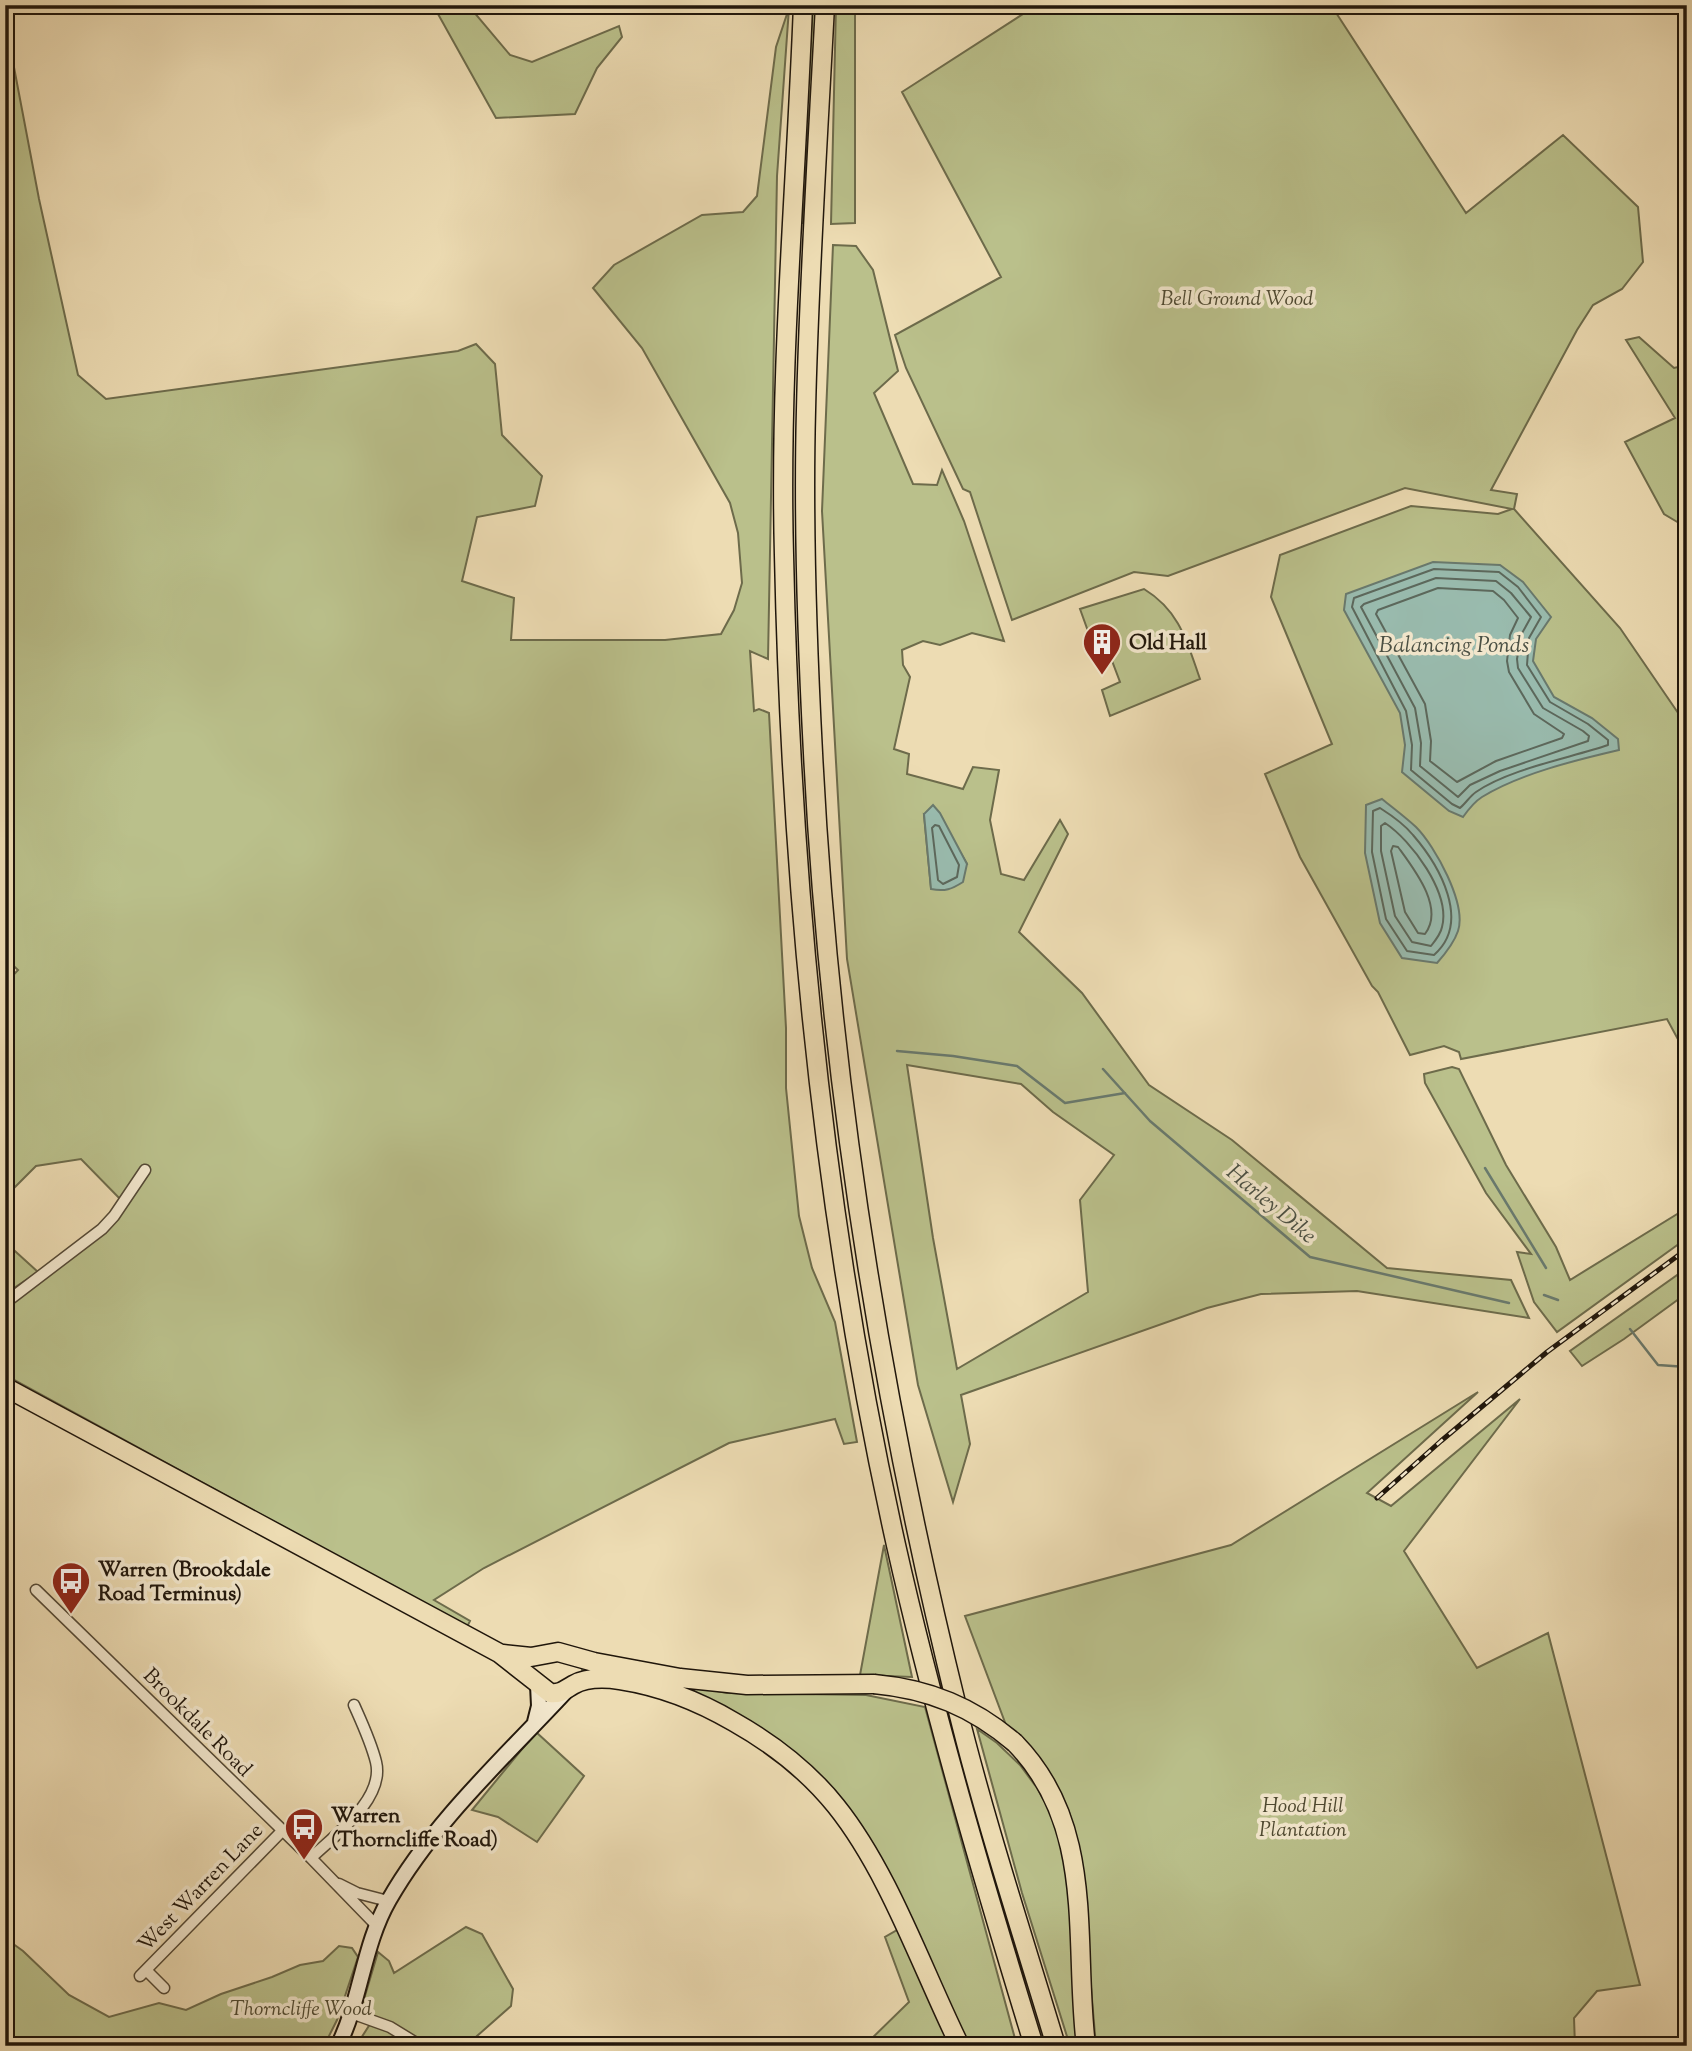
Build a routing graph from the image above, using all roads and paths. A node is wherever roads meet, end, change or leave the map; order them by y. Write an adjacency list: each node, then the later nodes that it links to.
1 (803, 5): 24 (highway)
2 (825, 5): 25 (highway)
3 (145, 1170): 4 (street)
4 (5, 1303)
5 (5, 1387): 7 (highway)
6 (36, 1590): 14 (street, Brookdale Road)
7 (499, 1653): 9 (highway); 10 (highway)
8 (564, 1653): 9 (highway); 11 (highway); 26 (highway, bridge)
9 (542, 1656): 10 (highway)
10 (538, 1684): 11 (highway); 13 (street)
11 (570, 1688): 13 (street); 23 (highway)
12 (354, 1705): 15 (street)
13 (535, 1722): 17 (street)
14 (282, 1831): 15 (street, Brookdale Road); 19 (street, West Warren Lane)
15 (311, 1858): 16 (street, Brookdale Road)
16 (333, 1881): 17 (street, Brookdale Road); 18 (street, Brookdale Road)
17 (388, 1901): 18 (street)
18 (377, 1926): 20 (street)
19 (164, 1988)
20 (351, 2013): 21 (street); 22 (street)
21 (338, 2046)
22 (421, 2046)
23 (960, 2046)
24 (1034, 2046)
25 (1056, 2046)
26 (1086, 2046)

